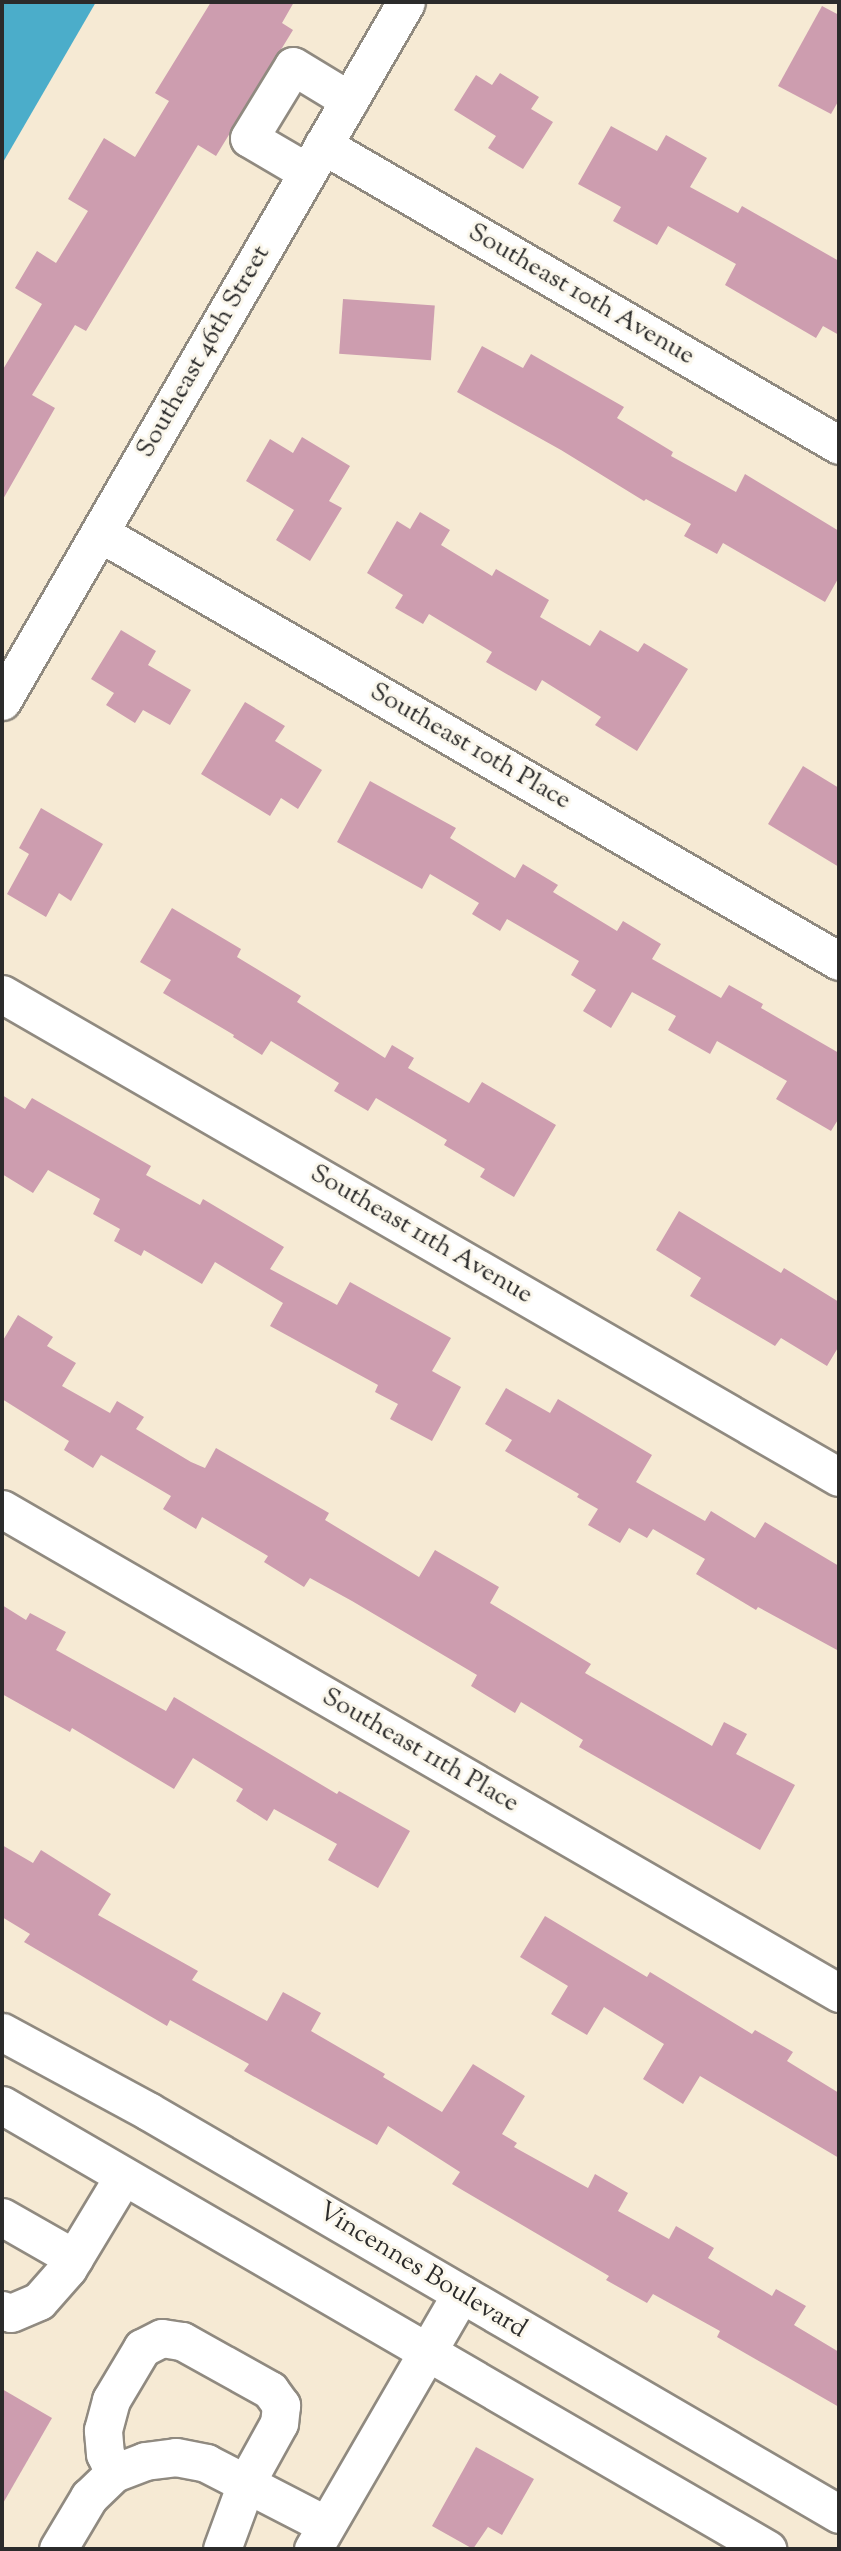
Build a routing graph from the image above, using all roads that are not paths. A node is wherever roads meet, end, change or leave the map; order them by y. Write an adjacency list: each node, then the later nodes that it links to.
1 (406, 2): 2 (street, Southeast 46th Street)
2 (349, 100): 3 (street, Southeast 46th Street); 3 (street, Southeast 10th Avenue)
3 (315, 159): 4 (street, Southeast 10th Avenue); 5 (street, Southeast 46th Street)
4 (839, 445)
5 (100, 533): 6 (street, Southeast 46th Street); 7 (street, Southeast 10th Place)
6 (2, 702)
7 (839, 961)
8 (2, 994): 9 (street, Southeast 11th Avenue)
9 (839, 1477)
10 (2, 1509): 11 (street, Southeast 11th Place)
11 (839, 1993)
12 (2, 2032): 17 (street, Vincennes Boulevard)
13 (2, 2105): 14 (street)
14 (123, 2177): 16 (street); 19 (street)
15 (2, 2217): 16 (street)
16 (74, 2258): 18 (street)
17 (461, 2294): 19 (street); 22 (street, Vincennes Boulevard)
18 (2, 2311)
19 (426, 2352): 23 (street); 26 (street)
20 (114, 2473): 21 (street); 21 (street); 24 (street)
21 (247, 2481): 23 (street); 25 (street)
22 (839, 2514)
23 (319, 2537)
24 (58, 2549)
25 (222, 2549)
26 (767, 2549)

